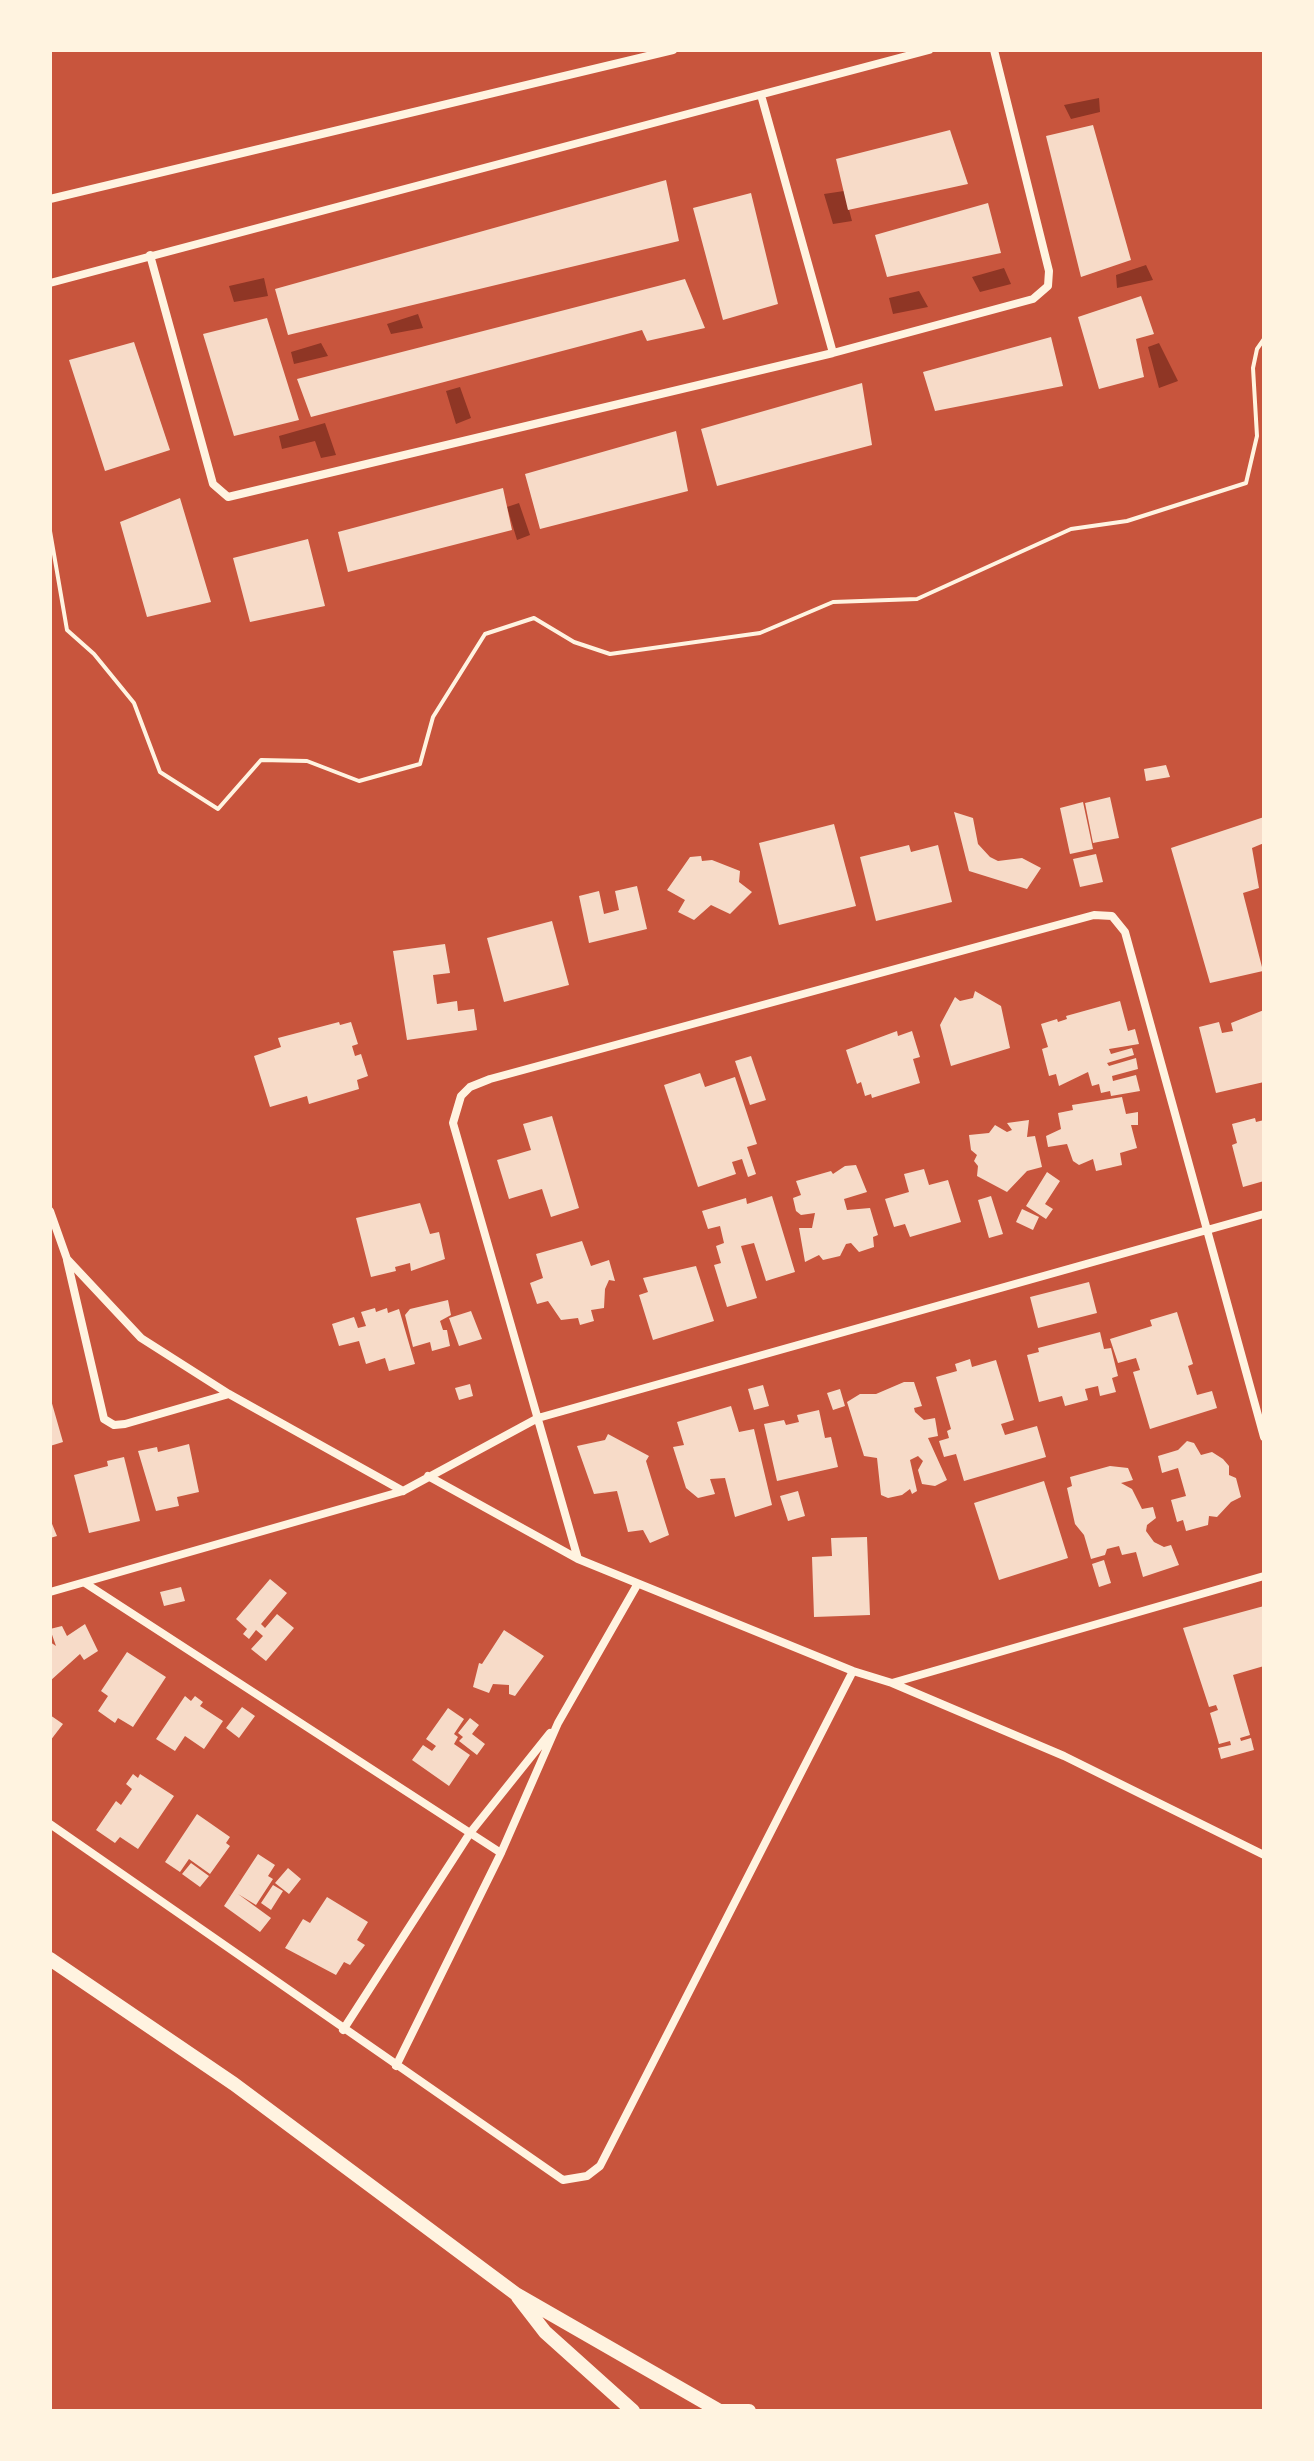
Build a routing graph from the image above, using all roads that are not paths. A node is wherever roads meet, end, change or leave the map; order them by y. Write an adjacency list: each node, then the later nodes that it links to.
1 (673, 50): 5 (street)
2 (929, 50): 4 (street)
3 (994, 50): 8 (street)
4 (761, 95): 6 (street); 8 (street)
5 (50, 199)
6 (150, 255): 7 (street); 8 (street)
7 (50, 283)
8 (833, 353)
9 (50, 1211): 12 (street)
10 (1264, 1214): 11 (street)
11 (1209, 1229): 14 (street); 14 (street); 15 (street)
12 (67, 1259): 13 (street); 13 (street)
13 (229, 1394): 17 (street)
14 (538, 1418): 16 (street); 18 (street)
15 (1264, 1437)
16 (428, 1476): 17 (street); 18 (street)
17 (403, 1491): 20 (street)
18 (578, 1559): 21 (street)
19 (1264, 1576): 24 (street)
20 (85, 1583): 22 (street); 27 (street)
21 (637, 1585): 23 (street); 25 (street)
22 (50, 1592)
23 (853, 1671): 24 (street); 32 (street)
24 (892, 1683): 29 (street)
25 (558, 1723): 27 (street); 28 (street)
26 (50, 1824): 31 (street)
27 (470, 1833): 28 (street); 31 (street)
28 (501, 1853): 32 (street)
29 (1264, 1855)
30 (50, 1959): 33 (street)
31 (343, 2030): 32 (street)
32 (396, 2066)
33 (516, 2294): 34 (street); 35 (street)
34 (633, 2411)
35 (717, 2411): 36 (street)
36 (749, 2411)

